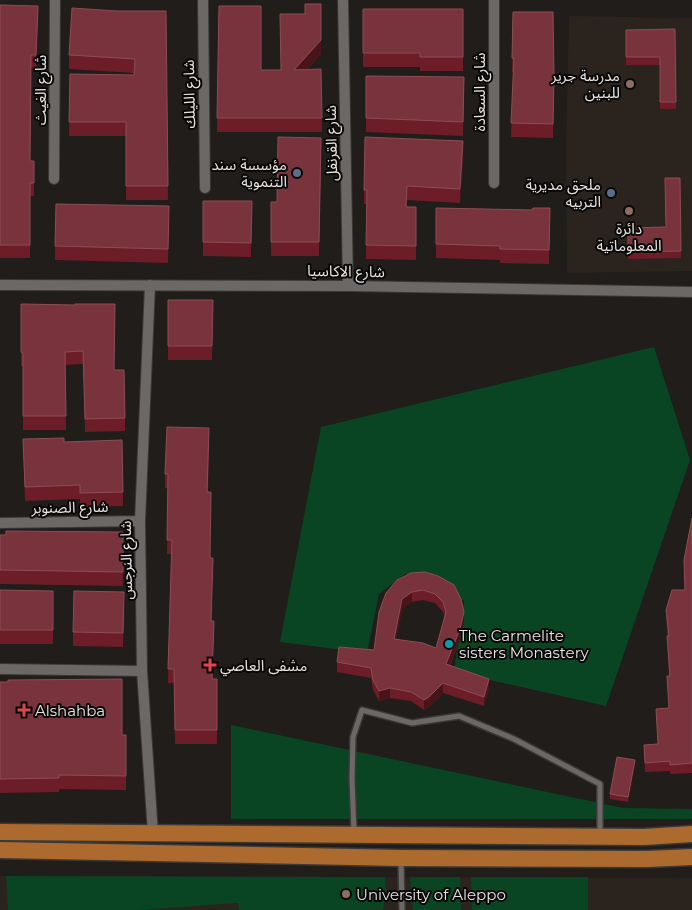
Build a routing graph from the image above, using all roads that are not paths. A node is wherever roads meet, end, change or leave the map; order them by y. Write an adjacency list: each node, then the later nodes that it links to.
1 (55, 0): 5 (street, شارع الغيث)
2 (203, 0): 7 (street, شارع الليلك)
3 (343, 0): 10 (street, شارع القرنفل)
4 (494, 0): 6 (street, شارع السعادة)
5 (54, 179)
6 (494, 183)
7 (205, 188)
8 (0, 285): 9 (street, شارع الاكاسيا)
9 (150, 285): 10 (street, شارع الاكاسيا); 12 (street, شارع النرجس)
10 (348, 286): 11 (street, شارع الاكاسيا)
11 (692, 292)
12 (140, 521): 13 (street, شارع الصنوبر); 15 (street, شارع النرجس)
13 (0, 522)
14 (0, 669): 15 (street)
15 (142, 671): 17 (street, شارع النرجس)
16 (0, 832): 17 (main road)
17 (154, 834): 19 (main road)
18 (692, 834): 20 (main road)
19 (354, 835): 20 (main road); 20 (lane)
20 (600, 836)
21 (0, 850): 23 (main road)
22 (692, 857): 23 (main road)
23 (401, 858): 24 (lane)
24 (402, 910)

